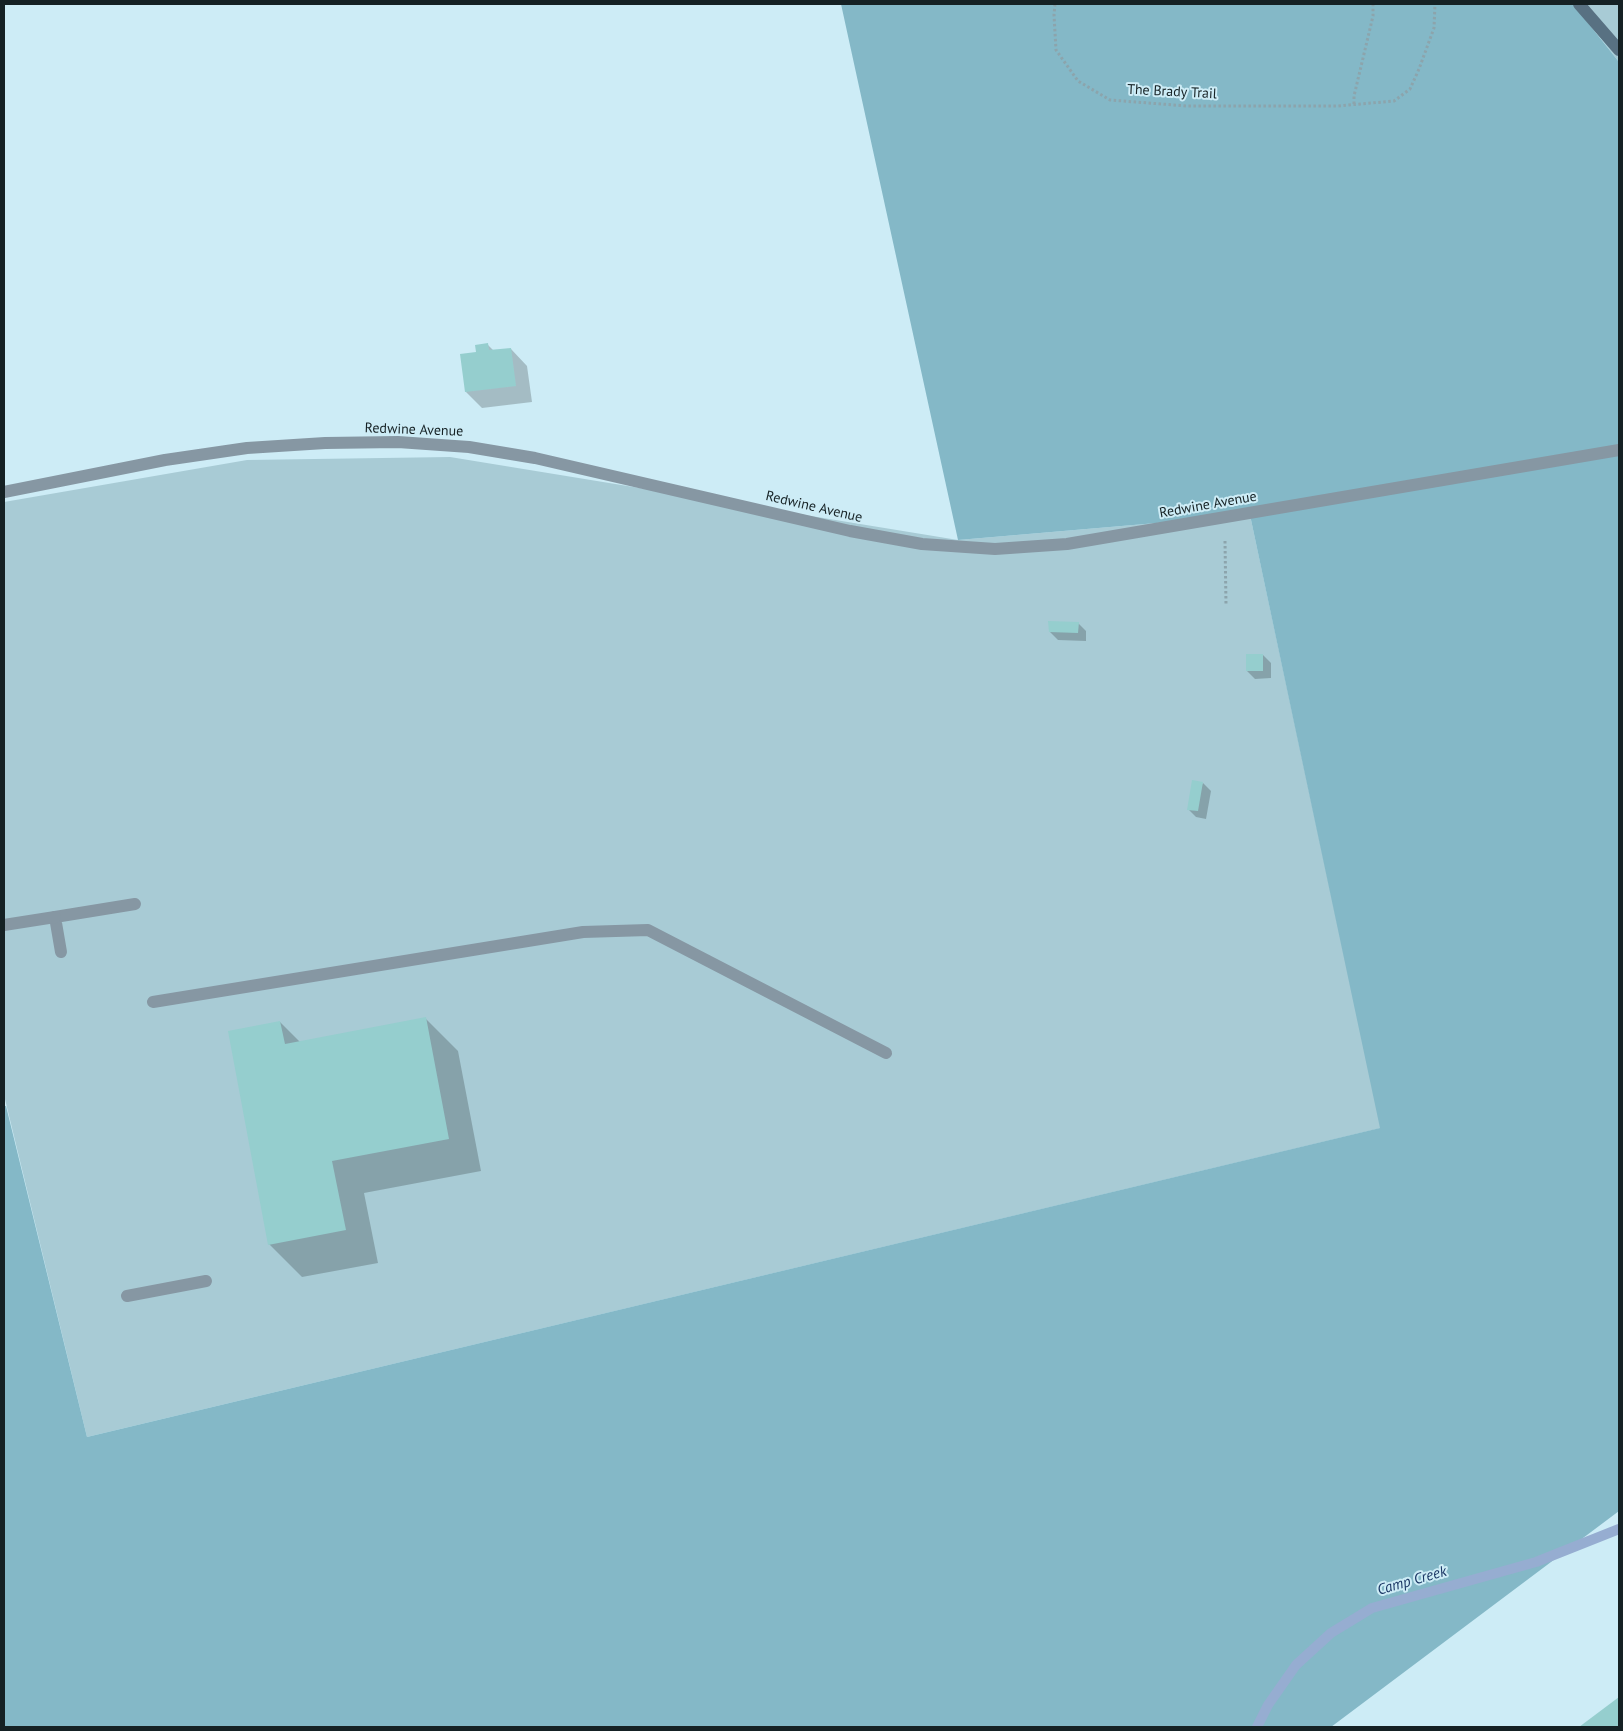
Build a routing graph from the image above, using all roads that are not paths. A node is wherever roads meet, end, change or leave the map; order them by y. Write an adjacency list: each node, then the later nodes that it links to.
1 (1579, 4): 2 (street)
2 (1619, 50)
3 (1619, 450): 4 (street, Redwine Avenue)
4 (4, 492)
5 (135, 904): 6 (street)
6 (55, 916): 7 (street); 8 (street)
7 (4, 925)
8 (62, 952)
9 (153, 1002): 10 (street)
10 (886, 1053)
11 (206, 1281): 12 (street)
12 (127, 1296)

